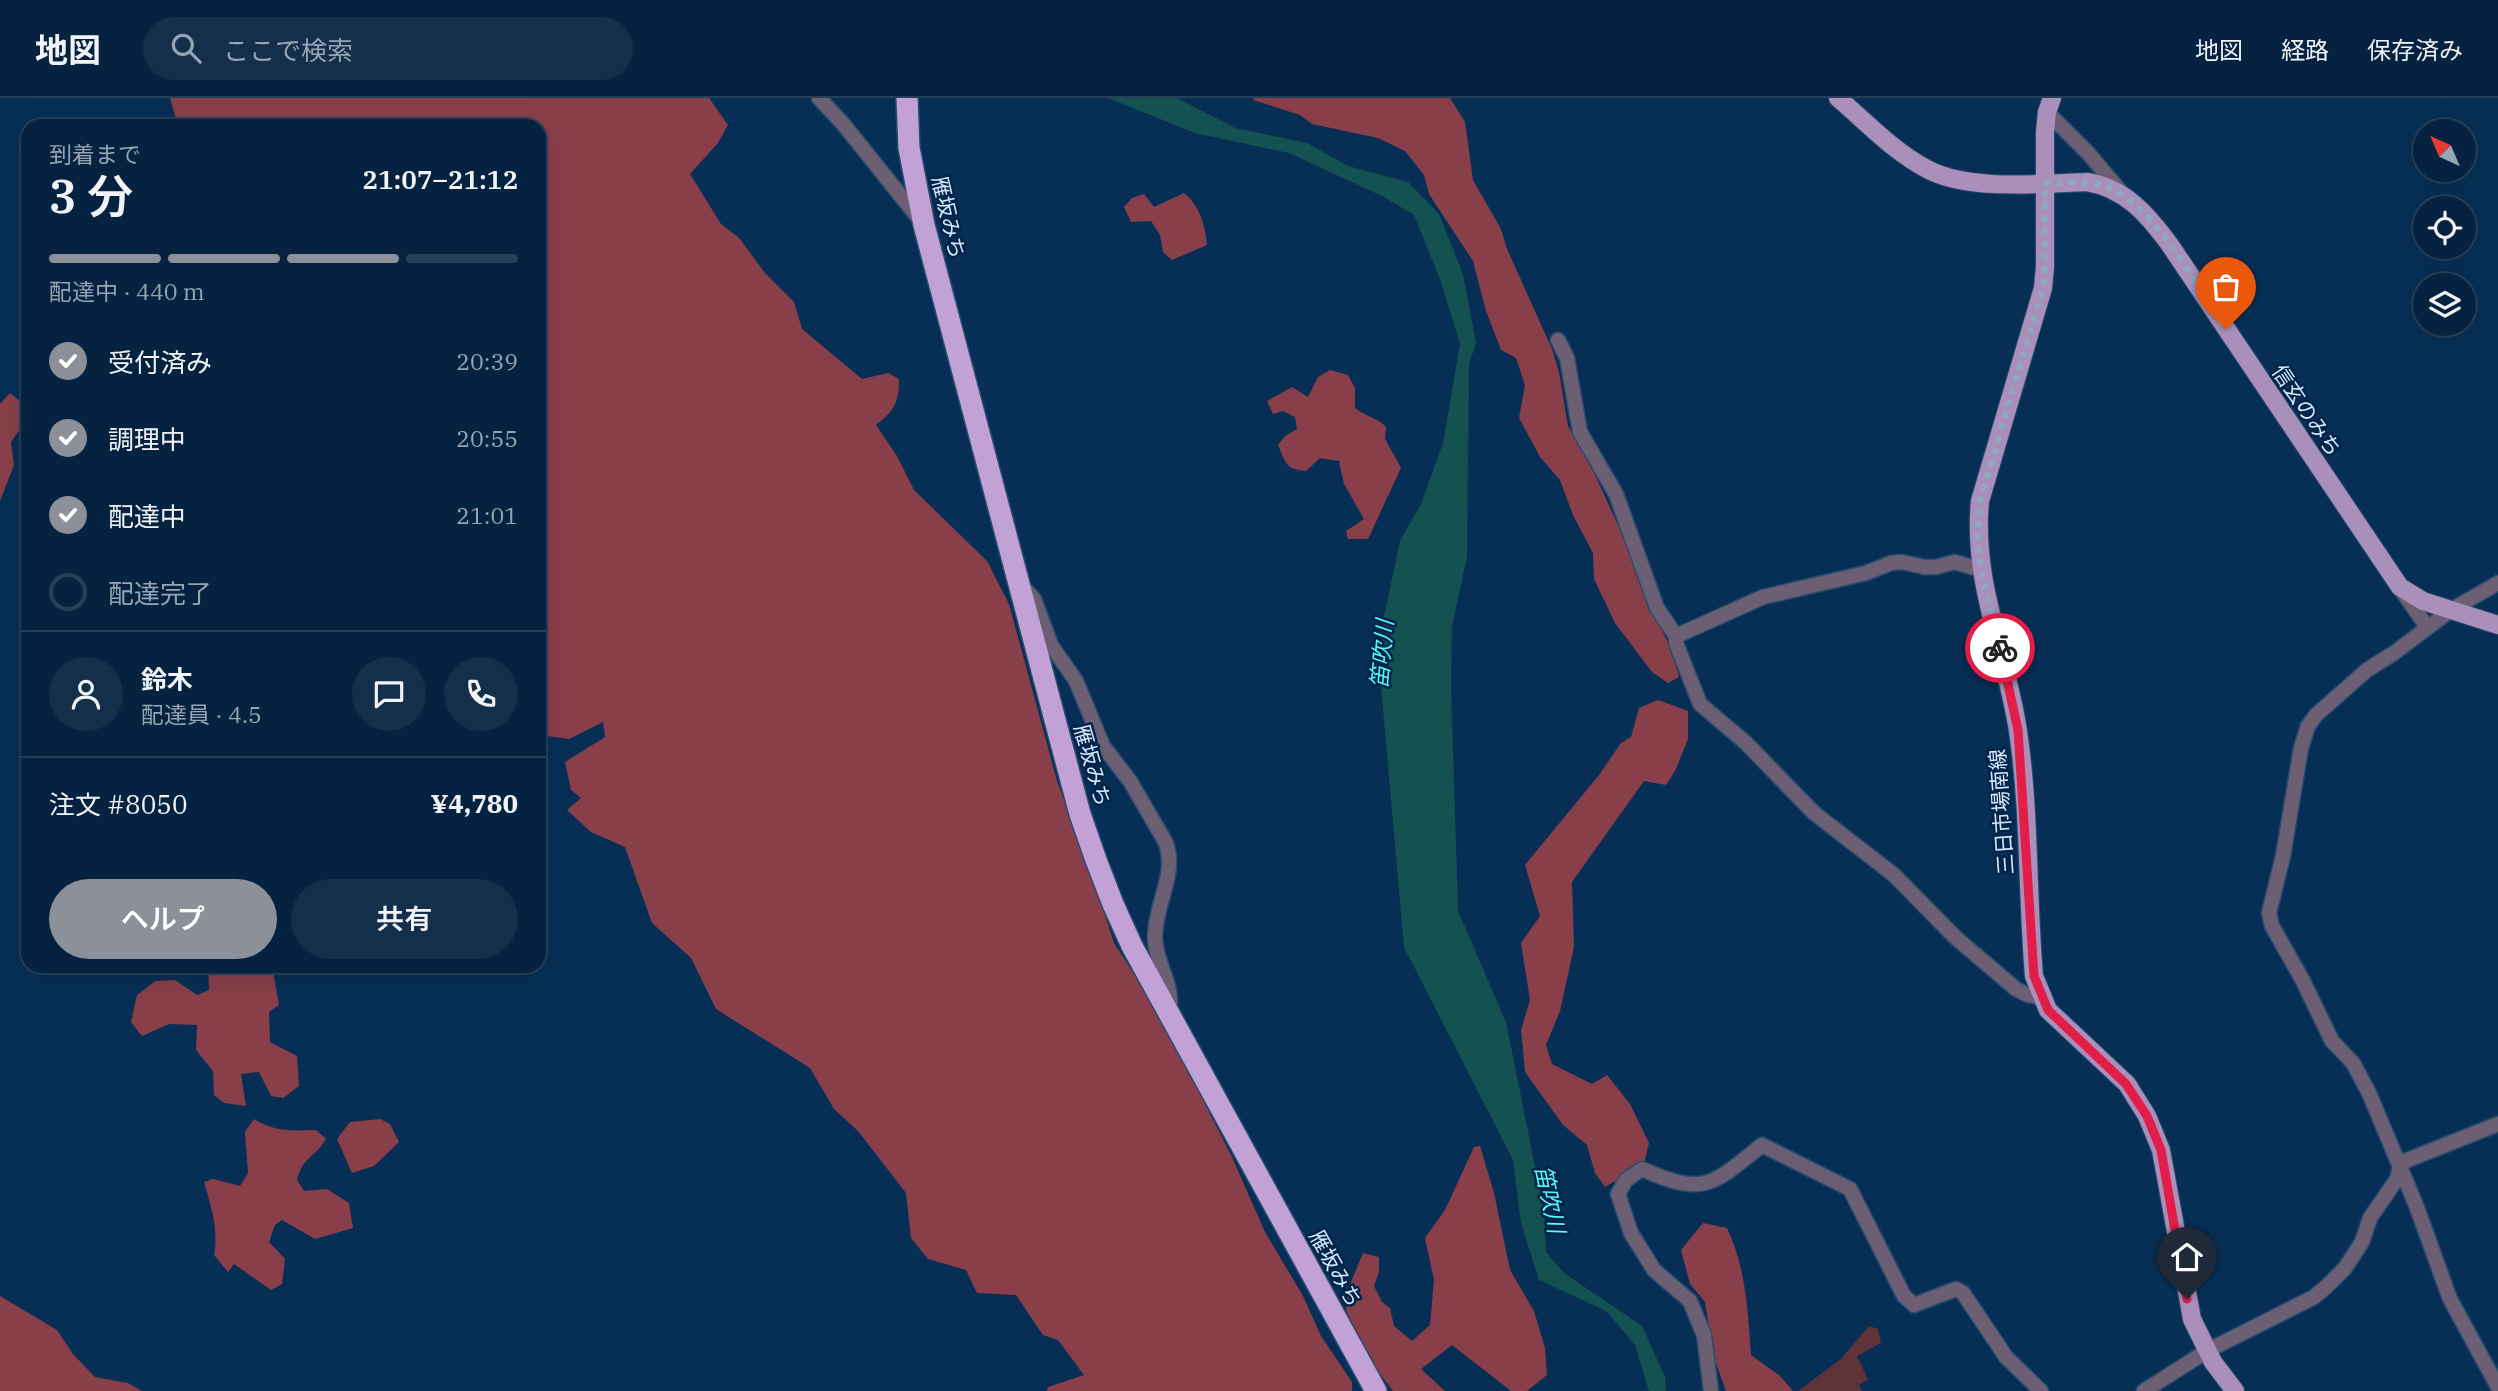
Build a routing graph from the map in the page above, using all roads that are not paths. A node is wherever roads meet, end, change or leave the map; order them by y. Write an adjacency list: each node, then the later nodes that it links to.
1 (819, 98): 7 (street)
2 (907, 98): 7 (highway, 雁坂みち)
3 (1838, 98): 5 (main road, 信玄のみち)
4 (2049, 105): 5 (main road, 三日市場南線); 6 (street)
5 (2045, 183): 6 (main road, 信玄のみち); 9 (main road, 三日市場南線)
6 (2126, 197): 12 (main road, 信玄のみち)
7 (924, 225): 10 (highway, 雁坂みち)
8 (1558, 340): 16 (street)
9 (1981, 570): 16 (street); 17 (main road, 三日市場南線)
10 (1018, 583): 18 (highway, 雁坂みち); 18 (street)
11 (2498, 583): 13 (street)
12 (2400, 587): 13 (main road, 信玄のみち); 15 (street)
13 (2451, 610): 14 (main road, 信玄のみち); 15 (street)
14 (2498, 625)
15 (2427, 627): 20 (street)
16 (1676, 636): 17 (street)
17 (2041, 997): 21 (main road, 三日市場南線)
18 (1168, 1015): 23 (highway, 雁坂みち)
19 (2498, 1124): 20 (street)
20 (2400, 1167): 21 (street); 22 (street)
21 (2207, 1351): 26 (street); 27 (main road, 三日市場南線)
22 (2498, 1387)
23 (1376, 1391)
24 (1711, 1391): 25 (street)
25 (2041, 1391)
26 (2144, 1391)
27 (2235, 1391)

